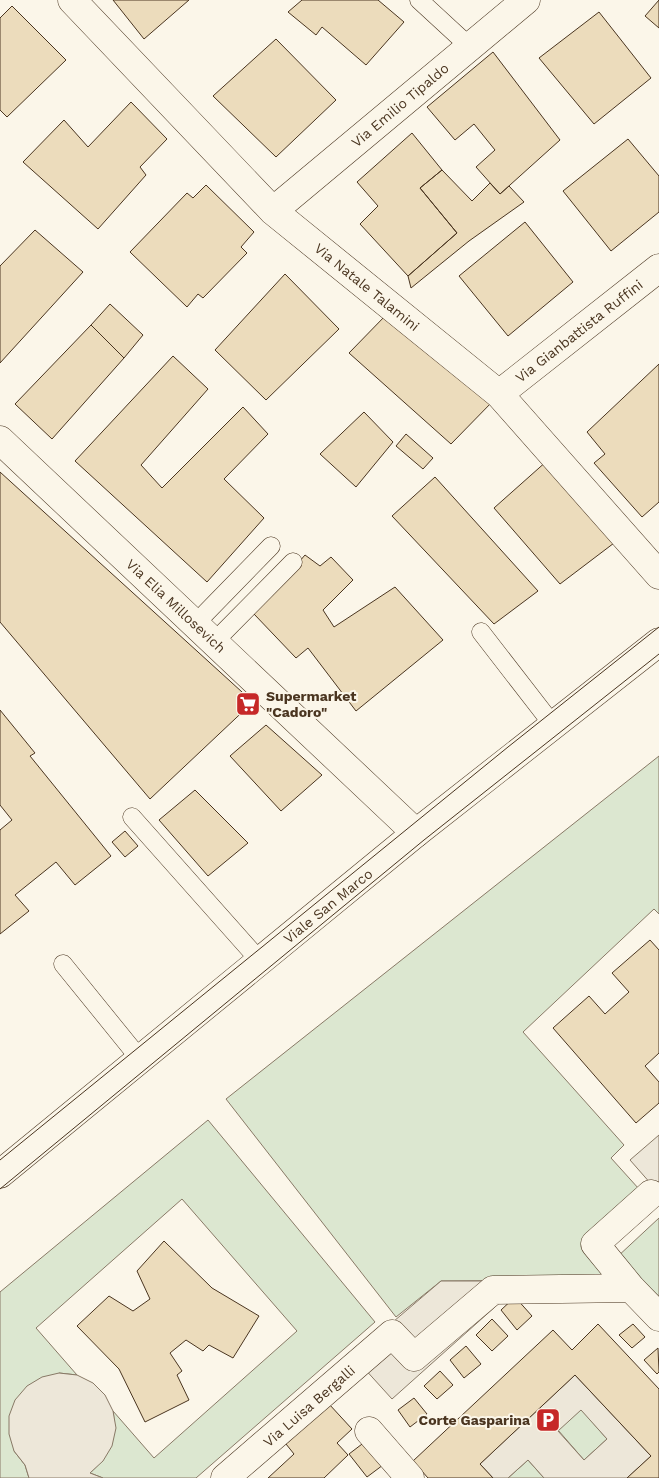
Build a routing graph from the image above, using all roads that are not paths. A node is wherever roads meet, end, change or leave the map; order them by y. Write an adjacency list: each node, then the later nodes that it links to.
1 (72, 0): 5 (street, Via Natale Talamini)
2 (419, 0): 4 (lane)
3 (526, 0): 4 (street, Via Emilio Tipaldo)
4 (470, 47): 5 (street, Via Emilio Tipaldo)
5 (273, 211): 7 (street, Via Natale Talamini)
6 (659, 268): 7 (street, Via Gianbattista Ruffini)
7 (499, 394): 11 (street, Via Natale Talamini)
8 (0, 440): 13 (street, Via Elia Millosevich)
9 (271, 546): 13 (lane)
10 (293, 562): 13 (lane)
11 (659, 575)
12 (481, 632): 15 (lane)
13 (204, 633): 17 (street, Via Elia Millosevich)
14 (659, 642): 15 (street, Viale San Marco)
15 (553, 725): 17 (street, Viale San Marco)
16 (132, 817): 18 (lane)
17 (416, 833): 18 (street, Viale San Marco)
18 (260, 961): 20 (street, Viale San Marco)
19 (63, 964): 20 (lane)
20 (140, 1059): 21 (street, Viale San Marco)
21 (0, 1174)
22 (651, 1194): 23 (street)
23 (631, 1288): 24 (street); 26 (street, Via Luisa Bergalli)
24 (659, 1317)
25 (369, 1431): 27 (street)
26 (225, 1478)
27 (410, 1478)

